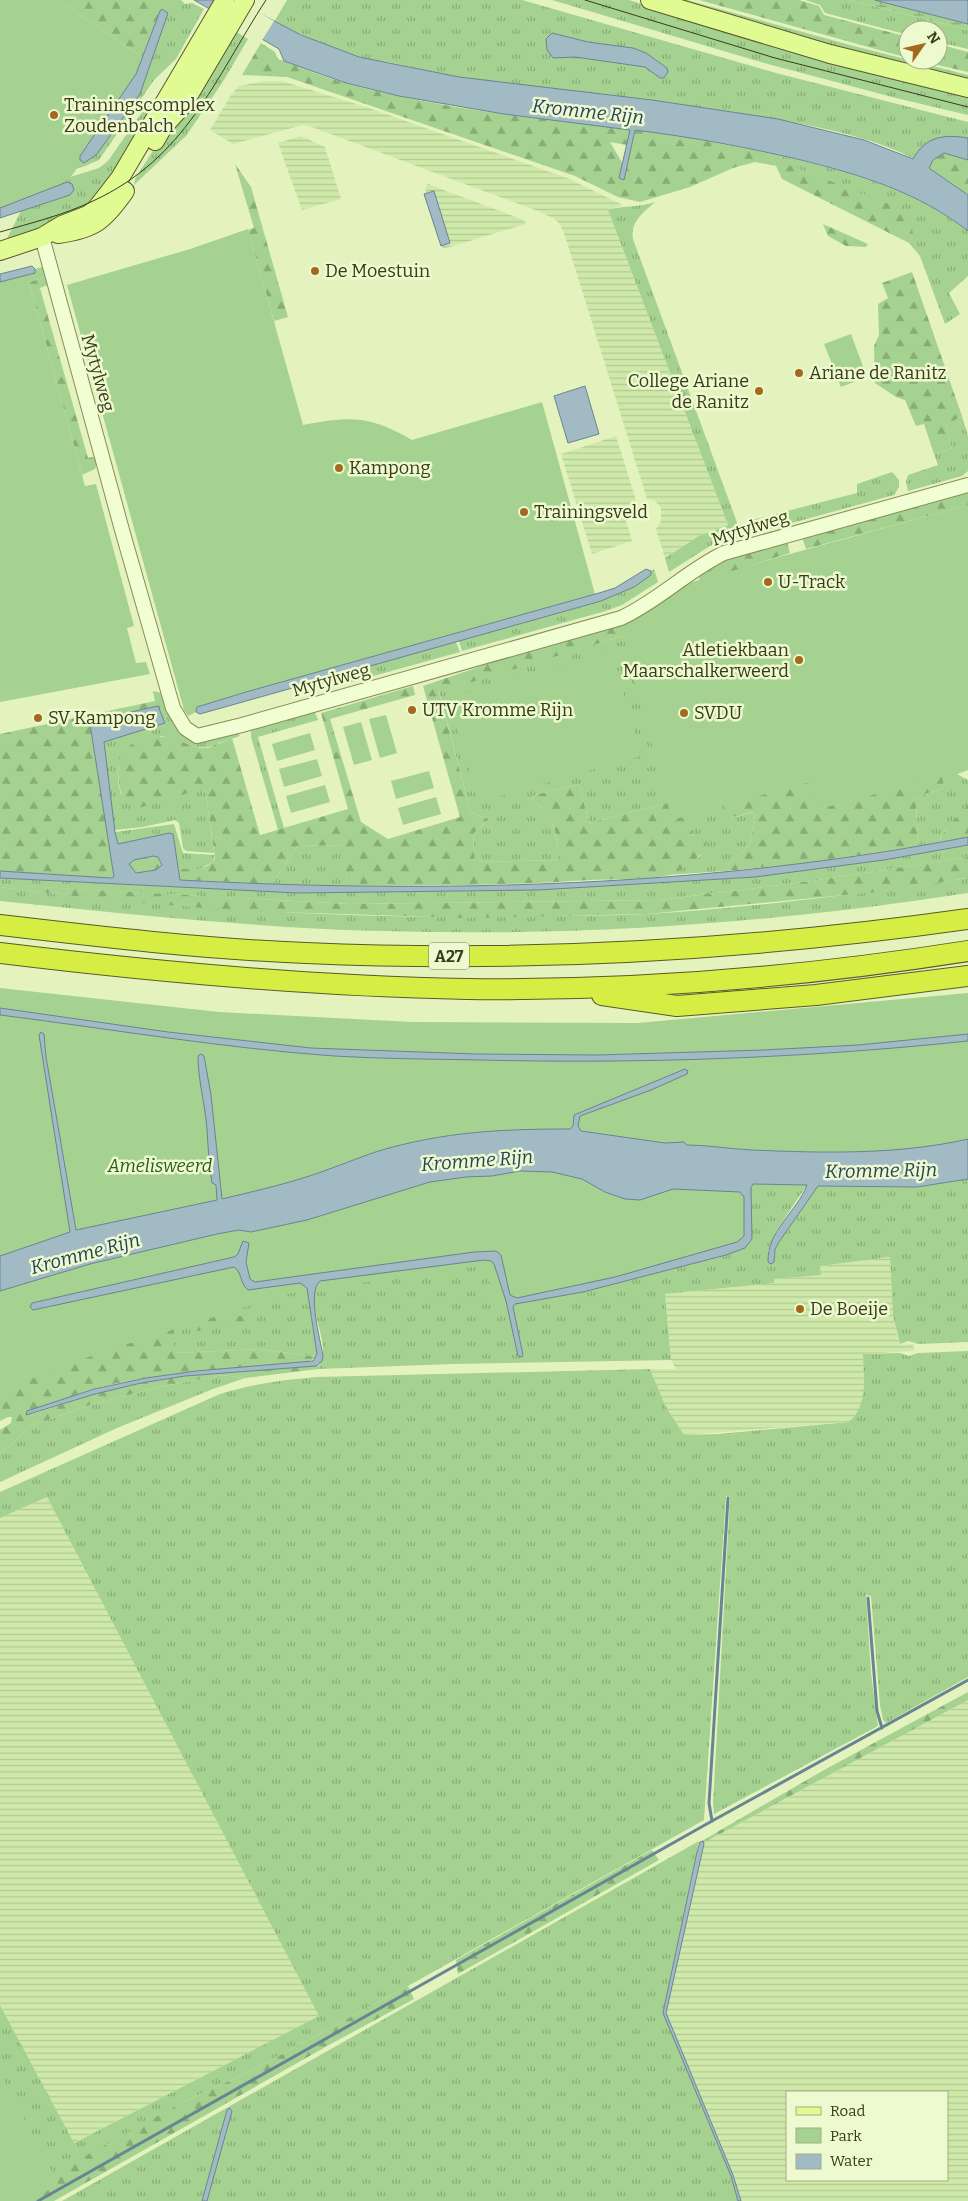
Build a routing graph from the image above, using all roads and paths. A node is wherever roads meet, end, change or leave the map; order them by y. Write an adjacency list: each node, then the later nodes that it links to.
1 (225, 0): 5 (main road)
2 (650, 0): 4 (main road)
3 (244, 1): 5 (main road)
4 (968, 88)
5 (42, 237): 6 (main road); 7 (street, Mytylweg)
6 (0, 251)
7 (968, 485)
8 (968, 919): 9 (highway, A27)
9 (0, 925)
10 (968, 951): 13 (highway, A27)
11 (0, 953): 13 (highway, A27)
12 (968, 976): 13 (highway, A27)
13 (552, 988)

